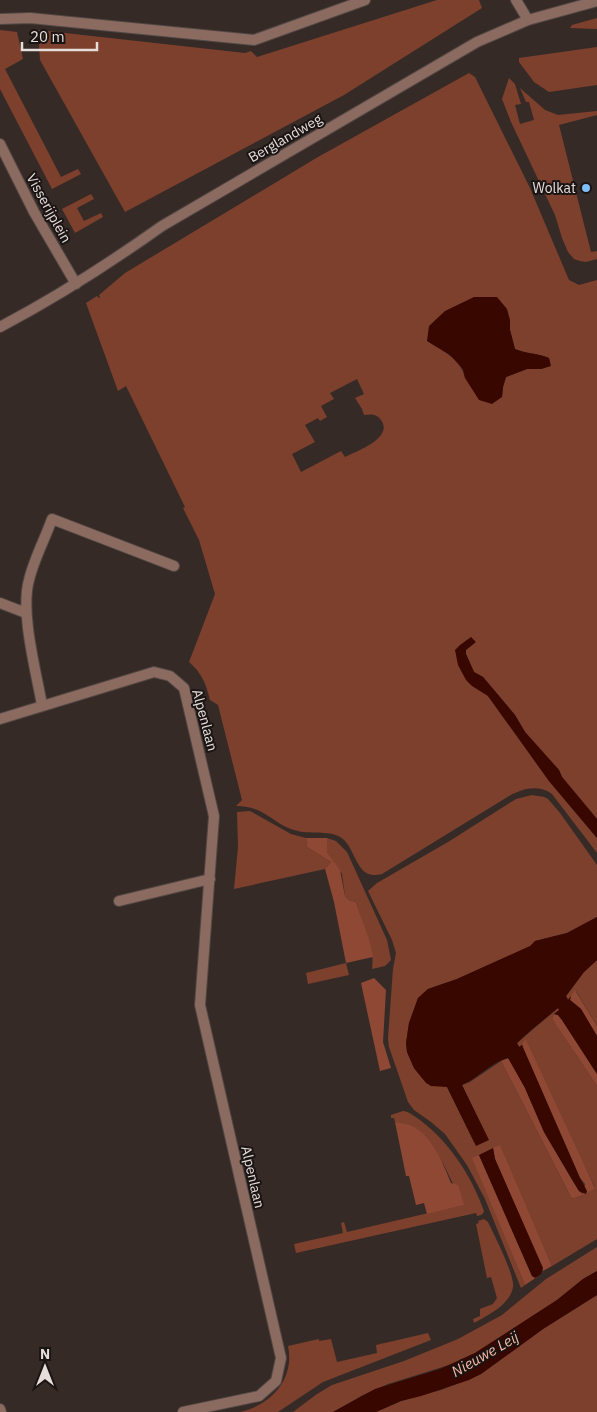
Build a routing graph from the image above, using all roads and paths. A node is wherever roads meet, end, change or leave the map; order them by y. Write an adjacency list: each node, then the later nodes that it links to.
1 (365, 0): 4 (street)
2 (516, 0): 5 (street)
3 (597, 2): 5 (street, Berglandweg)
4 (0, 19)
5 (528, 20): 7 (street, Berglandweg)
6 (0, 144): 7 (street, Visserijplein)
7 (76, 284): 8 (street, Berglandweg)
8 (0, 327)
9 (174, 566): 11 (street)
10 (0, 603): 11 (street)
11 (26, 614): 12 (street)
12 (42, 705): 13 (street, Alpenlaan); 14 (street, Alpenlaan)
13 (0, 719)
14 (210, 878): 15 (street); 16 (street, Alpenlaan)
15 (119, 901)
16 (183, 1412)

